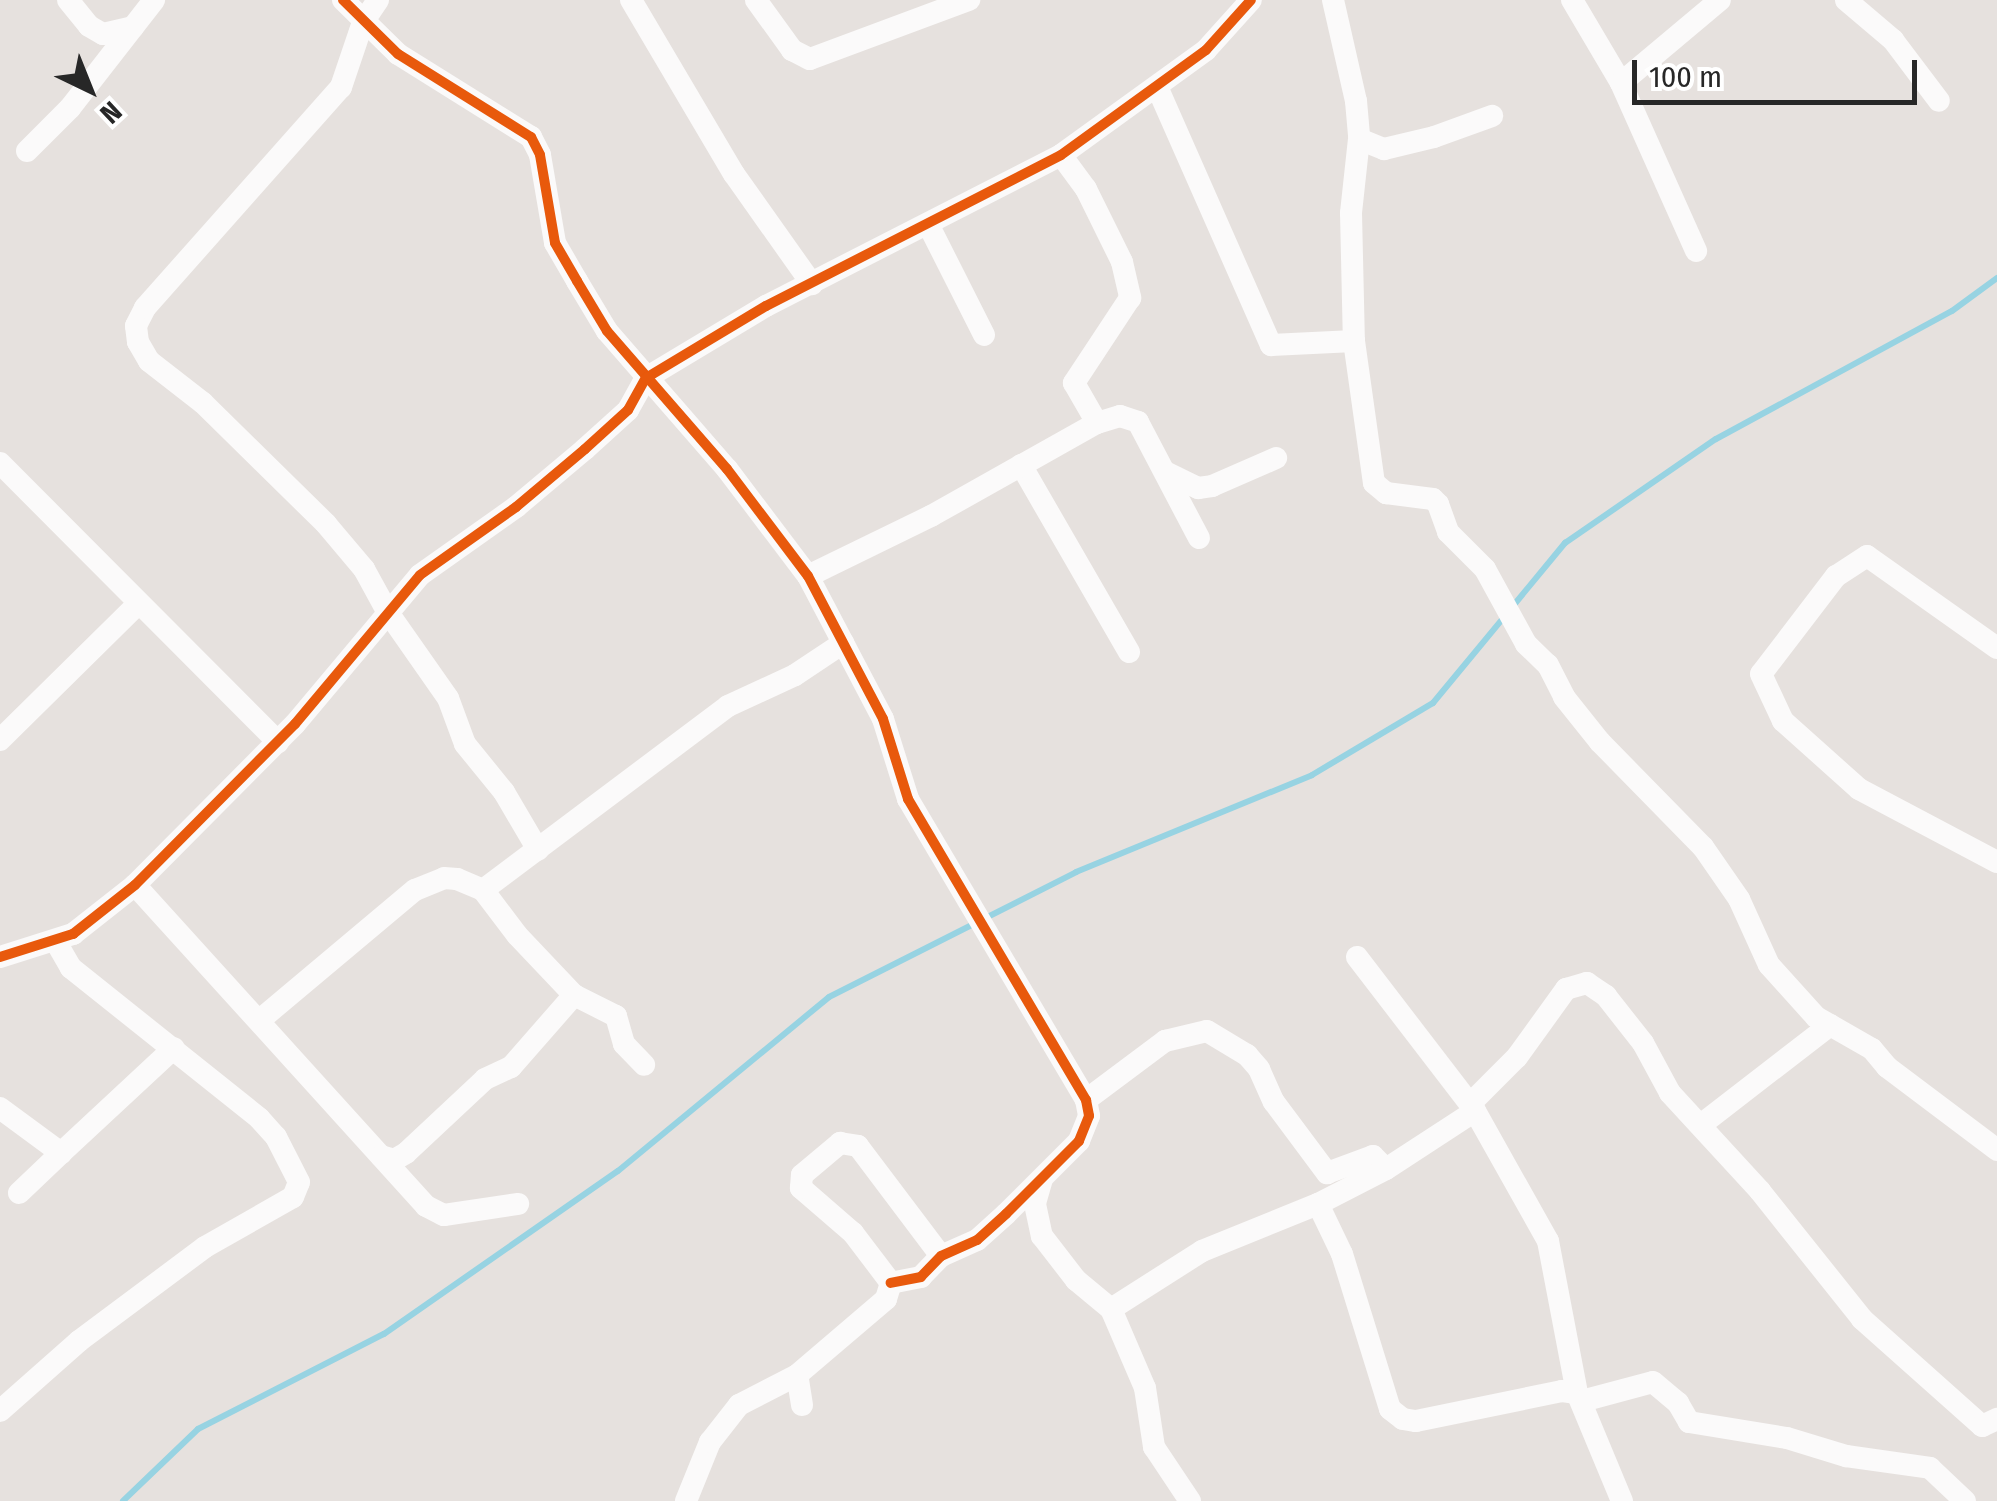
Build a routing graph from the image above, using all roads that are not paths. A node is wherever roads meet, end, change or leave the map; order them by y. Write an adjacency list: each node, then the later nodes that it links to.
1 (68, 0): 15 (street)
2 (154, 0): 15 (street)
3 (343, 0): 14 (street)
4 (378, 0): 14 (street)
5 (756, 0): 6 (street)
6 (969, 0)
7 (1250, 0): 13 (street)
8 (1334, 0): 20 (street)
9 (1572, 0): 16 (street)
10 (1720, 0): 16 (street)
11 (1846, 0): 18 (street)
12 (636, 2): 25 (street)
13 (1228, 10): 17 (street)
14 (363, 22): 28 (street); 37 (street)
15 (133, 27): 21 (street)
16 (1621, 83): 24 (street)
17 (1158, 89): 22 (street); 27 (street)
18 (1939, 101)
19 (1492, 116): 20 (street)
20 (1359, 139): 27 (street)
21 (26, 151)
22 (1061, 155): 23 (street); 29 (street)
23 (929, 226): 25 (street); 26 (street)
24 (1696, 250)
25 (812, 284): 28 (street)
26 (984, 335)
27 (1354, 342): 52 (street)
28 (646, 378): 35 (street); 37 (street)
29 (1096, 423): 32 (street); 33 (street)
30 (1276, 458): 33 (street)
31 (0, 463): 36 (street)
32 (1021, 465): 35 (street); 40 (street)
33 (1165, 472): 34 (street)
34 (1199, 538)
35 (808, 576): 38 (street)
36 (138, 604): 41 (street); 42 (street)
37 (387, 611): 42 (street); 43 (street)
38 (843, 643): 43 (street); 55 (street)
39 (1997, 648): 44 (street)
40 (1129, 652)
41 (0, 740)
42 (278, 742): 45 (street)
43 (538, 850): 46 (street)
44 (1997, 862)
45 (135, 885): 47 (street); 51 (street)
46 (483, 890): 50 (street); 51 (street)
47 (55, 940): 48 (street); 53 (street)
48 (0, 957)
49 (1358, 958): 56 (street)
50 (574, 994): 54 (street); 61 (street)
51 (260, 1019): 61 (street)
52 (1830, 1025): 58 (street); 59 (street)
53 (174, 1048): 60 (street); 73 (street)
54 (644, 1065)
55 (1086, 1100): 62 (street); 63 (street)
56 (1472, 1107): 58 (street); 62 (street); 71 (street)
57 (0, 1108): 60 (street)
58 (1702, 1124): 74 (street)
59 (1997, 1150)
60 (61, 1153): 64 (street)
61 (381, 1156): 65 (street)
62 (1386, 1169): 66 (street)
63 (1042, 1179): 67 (street); 69 (street)
64 (19, 1193)
65 (518, 1204)
66 (1318, 1204): 69 (street); 71 (street)
67 (941, 1256): 68 (street); 68 (street)
68 (891, 1283): 70 (street)
69 (1111, 1309): 76 (street)
70 (797, 1376): 72 (street); 75 (street)
71 (1580, 1397): 77 (street); 78 (street)
72 (802, 1405)
73 (0, 1411)
74 (1997, 1419)
75 (686, 1501)
76 (1190, 1501)
77 (1622, 1501)
78 (1965, 1501)

